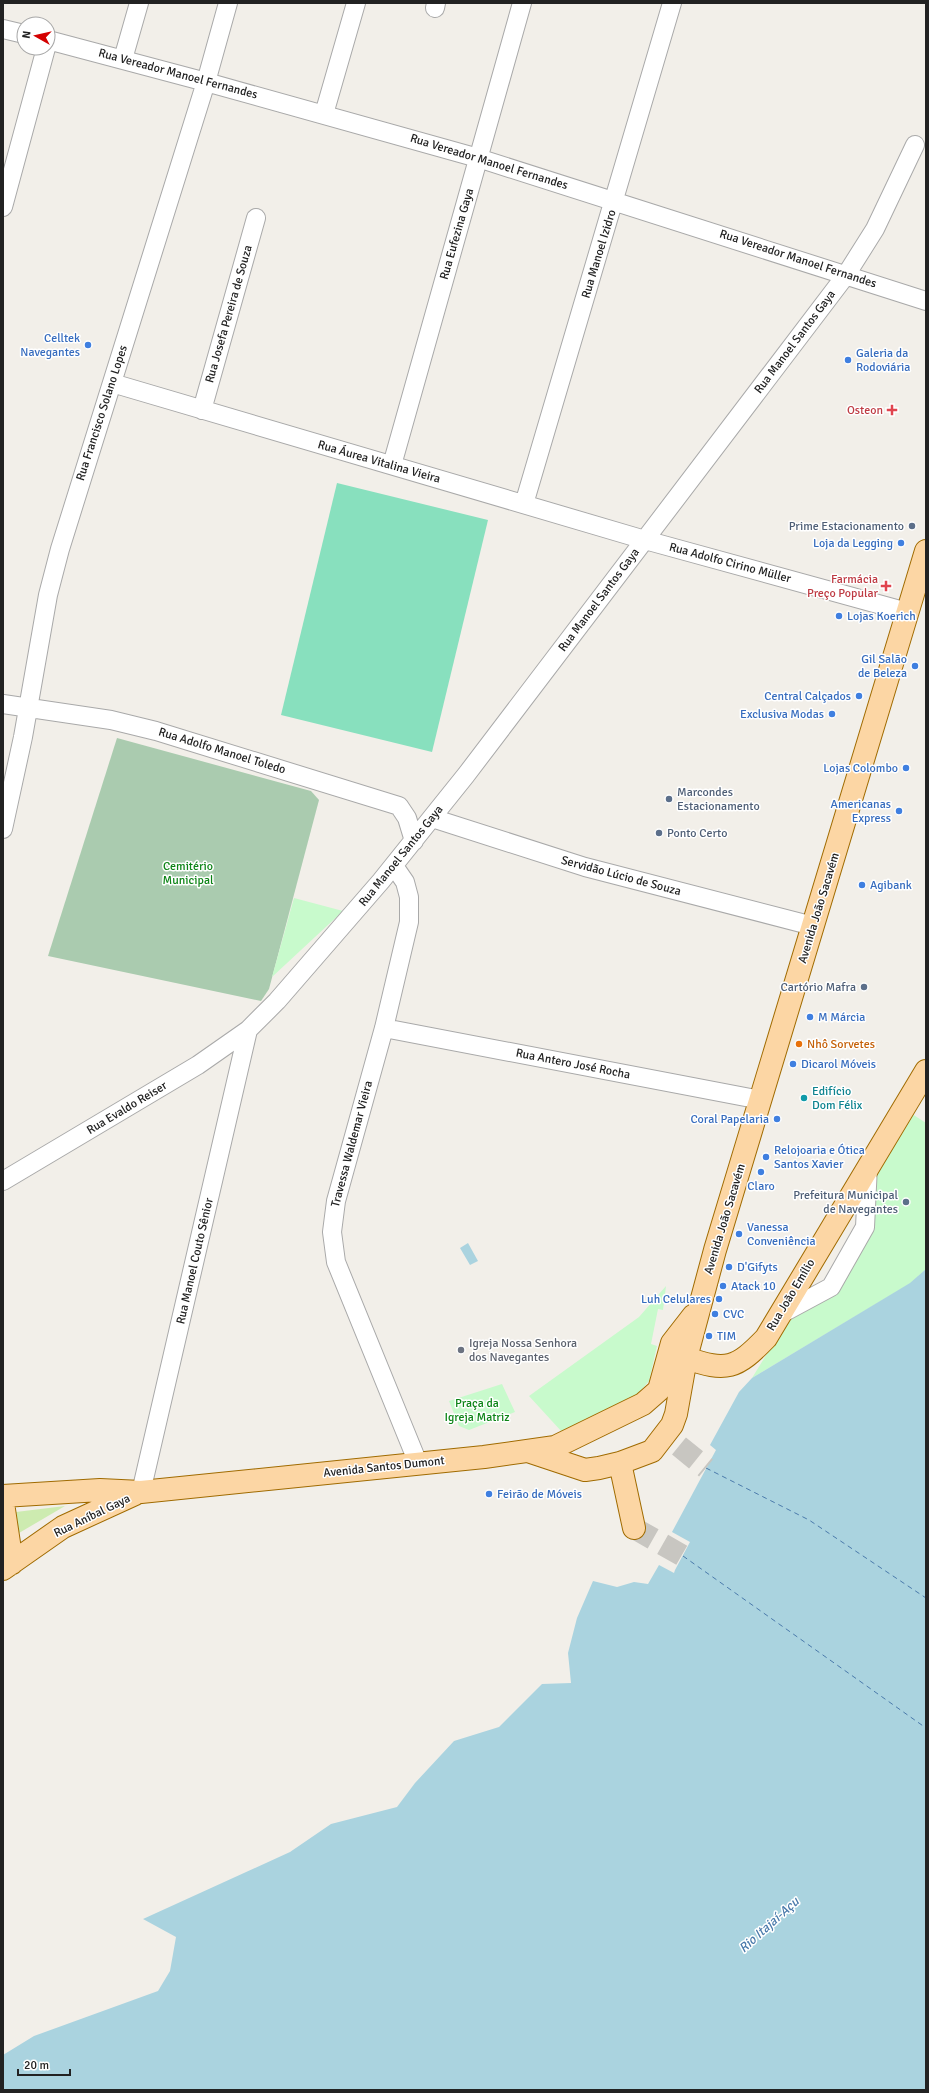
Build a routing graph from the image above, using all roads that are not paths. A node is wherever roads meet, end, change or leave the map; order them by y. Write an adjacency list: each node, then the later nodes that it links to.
1 (139, 3): 10 (street)
2 (228, 3): 11 (street, Rua Francisco Solano Lopes)
3 (356, 3): 12 (street)
4 (522, 3): 14 (street, Rua Eufezina Gaya)
5 (672, 3): 15 (street, Rua Manoel Izidro)
6 (3, 29): 7 (street)
7 (16, 32)
8 (56, 43): 10 (street, Rua Vereador Manoel Fernandes)
9 (44, 56): 16 (street)
10 (123, 59): 11 (street, Rua Vereador Manoel Fernandes)
11 (206, 82): 12 (street, Rua Vereador Manoel Fernandes); 20 (street, Rua Francisco Solano Lopes)
12 (324, 114): 14 (street, Rua Vereador Manoel Fernandes)
13 (915, 145): 18 (street, Rua Manoel Santos Gaya)
14 (478, 158): 15 (street, Rua Vereador Manoel Fernandes); 22 (street, Rua Eufezina Gaya)
15 (615, 200): 18 (street, Rua Vereador Manoel Fernandes); 23 (street, Rua Manoel Izidro)
16 (3, 207)
17 (256, 218): 21 (street, Rua Josefa Pereira de Souza)
18 (846, 275): 19 (street, Rua Vereador Manoel Fernandes); 24 (street, Rua Manoel Santos Gaya)
19 (926, 301)
20 (112, 383): 21 (street, Rua Áurea Vitalina Vieira); 28 (street, Rua Francisco Solano Lopes)
21 (202, 410): 22 (street, Rua Áurea Vitalina Vieira)
22 (392, 466): 23 (street, Rua Áurea Vitalina Vieira)
23 (524, 504): 24 (street, Rua Áurea Vitalina Vieira)
24 (645, 540): 26 (street, Rua Adolfo Cirino Müller); 29 (street, Rua Manoel Santos Gaya)
25 (926, 551): 26 (main road, Avenida João Sacavém)
26 (908, 612): 33 (main road, Avenida João Sacavém)
27 (3, 704): 28 (street, Rua Adolfo Manoel Toledo)
28 (28, 708): 30 (street, Rua Francisco Solano Lopes); 31 (street, Rua Adolfo Manoel Toledo)
29 (432, 818): 31 (street, Rua Manoel Santos Gaya); 33 (street, Servidão Lúcio de Souza)
30 (3, 829)
31 (414, 841): 32 (street, Rua Manoel Santos Gaya)
32 (394, 866): 34 (street, Travessa Waldemar Vieira); 35 (street, Rua Manoel Santos Gaya)
33 (813, 926): 37 (main road, Avenida João Sacavém)
34 (384, 1028): 37 (street, Rua Antero José Rocha); 45 (street, Travessa Waldemar Vieira)
35 (248, 1030): 39 (street, Rua Evaldo Reiser); 46 (street, Rua Manoel Couto Sênior)
36 (926, 1071): 38 (main road, Rua João Emílio)
37 (761, 1100): 40 (main road, Avenida João Sacavém)
38 (868, 1165): 41 (main road, Rua João Emílio); 41 (street)
39 (3, 1181)
40 (699, 1309): 42 (main road, Avenida João Sacavém); 43 (main road, Avenida Santos Dumont)
41 (779, 1315): 42 (main road, Rua João Emílio)
42 (686, 1358): 44 (main road, Avenida João Sacavém)
43 (528, 1451): 44 (main road, Avenida João Sacavém); 45 (main road, Avenida Santos Dumont)
44 (620, 1463): 49 (main road)
45 (418, 1464): 46 (main road, Avenida Santos Dumont)
46 (141, 1492): 47 (main road, Avenida Santos Dumont); 50 (main road, Rua Aníbal Gaya)
47 (3, 1496)
48 (3, 1503): 50 (main road)
49 (634, 1528)
50 (7, 1566)

